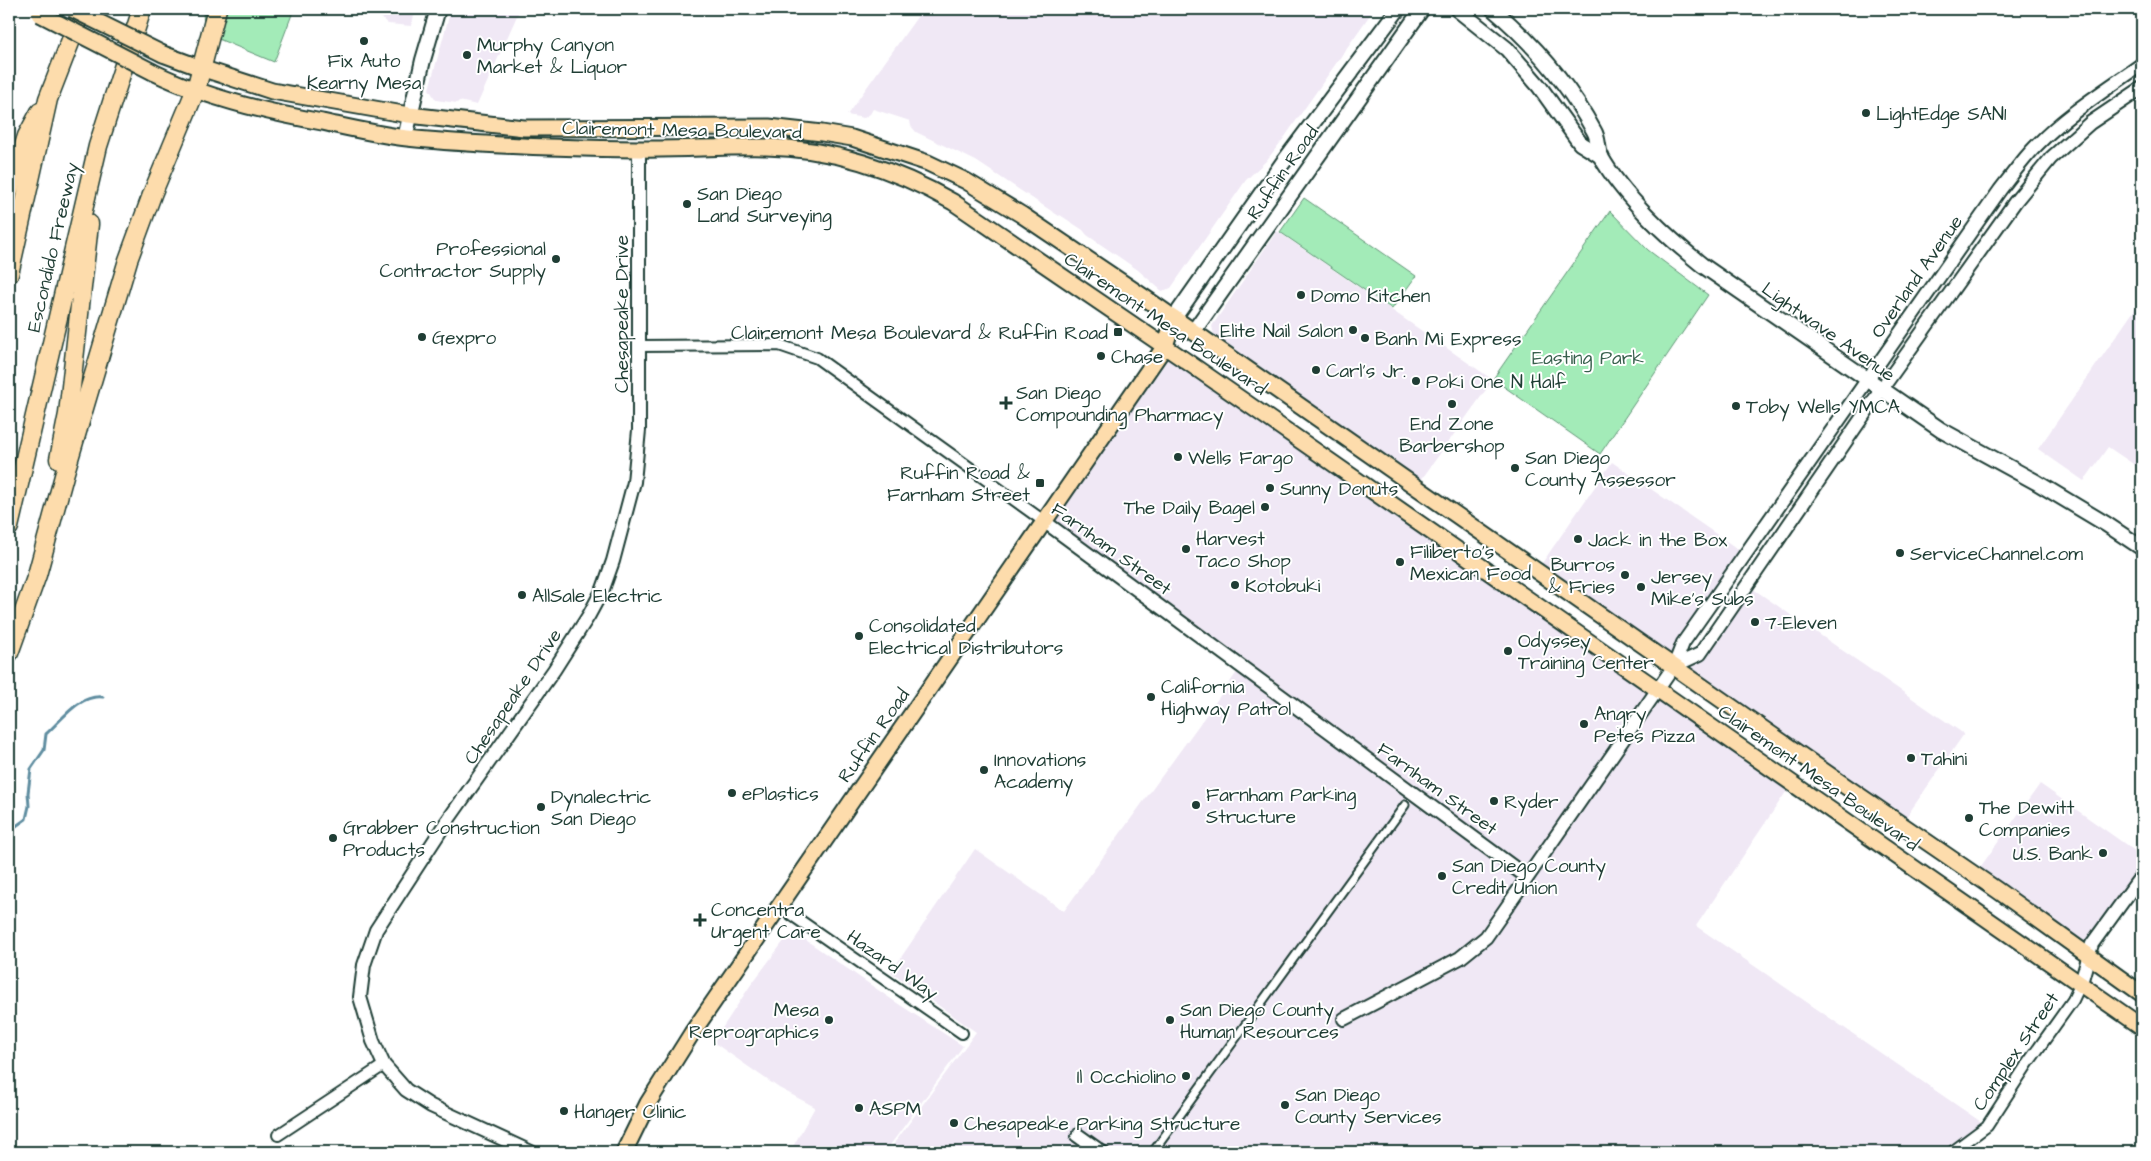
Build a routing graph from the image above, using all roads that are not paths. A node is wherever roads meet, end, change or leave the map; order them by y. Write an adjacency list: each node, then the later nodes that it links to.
1 (72, 9): 12 (main road, Clairemont Mesa Boulevard, bridge)
2 (82, 9): 15 (highway, Escondido Freeway)
3 (142, 9): 18 (highway, Escondido Freeway)
4 (216, 9): 12 (highway)
5 (438, 9): 16 (main road)
6 (1398, 9): 23 (main road, Ruffin Road)
7 (1422, 9): 24 (main road, Ruffin Road)
8 (1457, 9): 20 (main road, Lightwave Avenue)
9 (1493, 9): 20 (main road, Lightwave Avenue)
10 (34, 11): 14 (main road, Clairemont Mesa Boulevard, bridge)
11 (2142, 64): 27 (street, Overland Avenue)
12 (201, 68): 14 (highway); 16 (main road, Clairemont Mesa Boulevard)
13 (2142, 88): 28 (street, Overland Avenue)
14 (196, 89): 17 (main road, Clairemont Mesa Boulevard); 32 (highway)
15 (48, 99): 21 (highway); 22 (highway, Escondido Freeway)
16 (409, 115): 17 (main road); 23 (main road, Clairemont Mesa Boulevard)
17 (405, 138): 19 (main road, Clairemont Mesa Boulevard)
18 (98, 146): 30 (highway, Escondido Freeway); 32 (highway)
19 (639, 150): 25 (street, Chesapeake Drive); 26 (main road, Clairemont Mesa Boulevard)
20 (1601, 156): 27 (main road, Lightwave Avenue)
21 (9, 191)
22 (9, 274)
23 (1174, 318): 24 (main road, Clairemont Mesa Boulevard); 26 (main road, Ruffin Road)
24 (1193, 332): 26 (main road, Ruffin Road); 34 (main road, Clairemont Mesa Boulevard)
25 (640, 346): 29 (street, Farnham Street); 46 (street, Chesapeake Drive)
26 (1165, 346): 29 (main road, Ruffin Road); 35 (main road, Clairemont Mesa Boulevard)
27 (1866, 379): 28 (main road, Lightwave Avenue); 34 (street, Overland Avenue)
28 (1881, 390): 31 (main road, Lightwave Avenue); 34 (street, Overland Avenue)
29 (1045, 522): 38 (street, Farnham Street); 39 (main road, Ruffin Road)
30 (9, 527)
31 (2142, 548)
32 (23, 615): 33 (highway)
33 (9, 653)
34 (1674, 666): 35 (street, Overland Avenue); 40 (main road, Clairemont Mesa Boulevard)
35 (1658, 688): 38 (street, Overland Avenue); 41 (main road, Clairemont Mesa Boulevard)
36 (1405, 805): 52 (street)
37 (2142, 875): 40 (street, Complex Street)
38 (1528, 877): 43 (street, Overland Avenue)
39 (779, 906): 45 (street, Hazard Way); 49 (main road, Ruffin Road)
40 (2089, 955): 41 (street, Complex Street); 42 (main road, Clairemont Mesa Boulevard)
41 (2082, 983): 44 (main road, Clairemont Mesa Boulevard); 53 (street, Complex Street)
42 (2142, 994)
43 (1344, 1019)
44 (2142, 1026)
45 (962, 1033)
46 (384, 1064): 47 (street); 48 (street, Chesapeake Drive)
47 (278, 1135)
48 (531, 1152)
49 (624, 1152)
50 (1092, 1152): 51 (street)
51 (1106, 1152)
52 (1153, 1152)
53 (1952, 1152)

